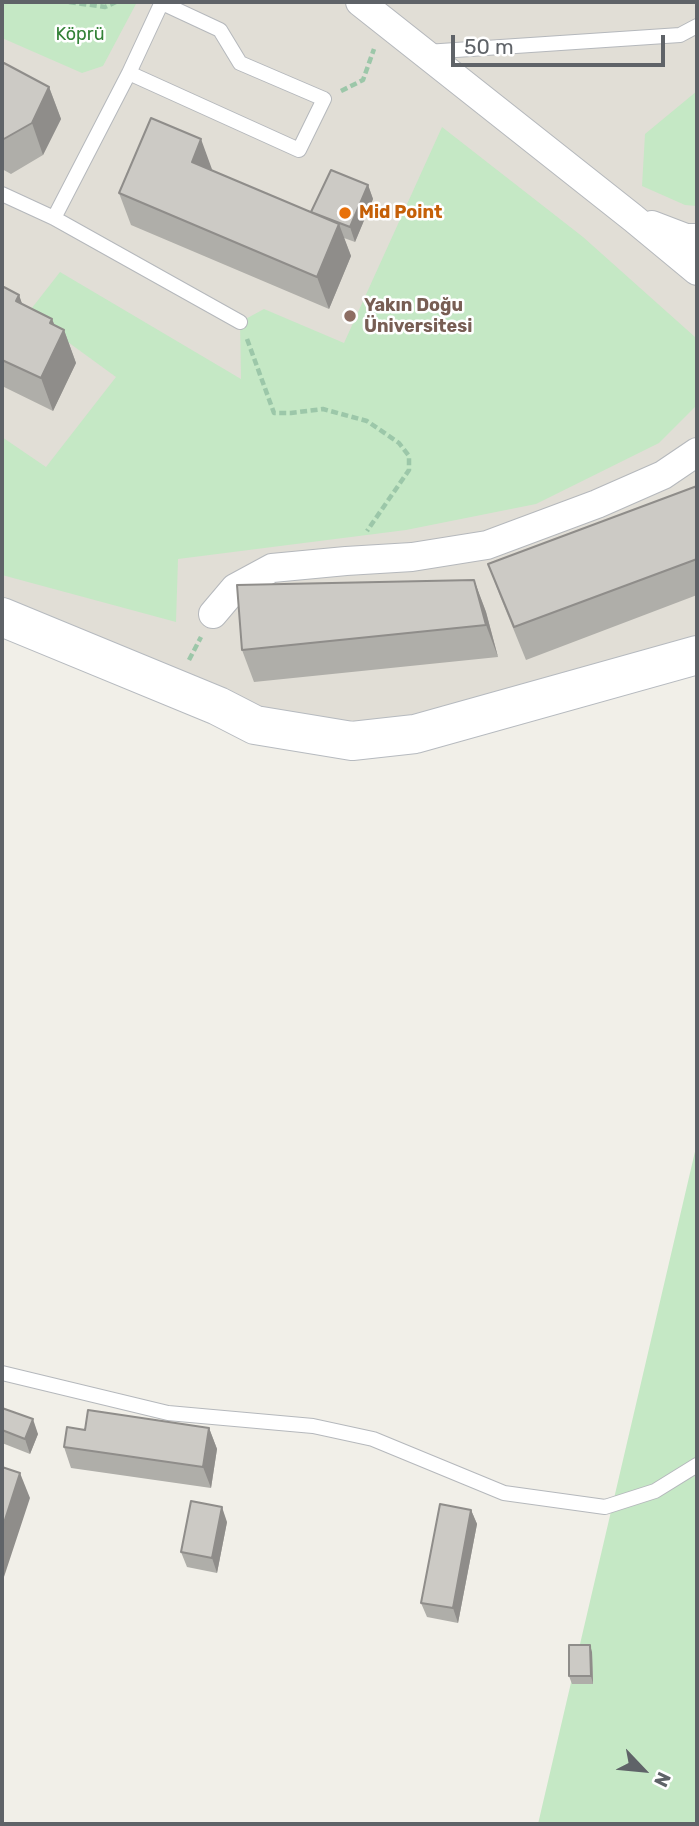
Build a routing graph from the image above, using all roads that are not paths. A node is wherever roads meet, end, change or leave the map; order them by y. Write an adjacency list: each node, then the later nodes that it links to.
1 (162, 2): 5 (lane); 5 (lane)
2 (360, 2): 4 (street)
3 (697, 26): 4 (lane)
4 (424, 53): 8 (street)
5 (129, 73): 7 (lane)
6 (2, 194): 7 (lane)
7 (54, 218): 11 (lane)
8 (633, 218): 9 (street); 10 (street)
9 (697, 238)
10 (697, 271)
11 (240, 322)
12 (696, 452): 13 (street)
13 (213, 614)
14 (2, 617): 15 (main road)
15 (697, 655)
16 (2, 1374): 17 (lane)
17 (697, 1465)

